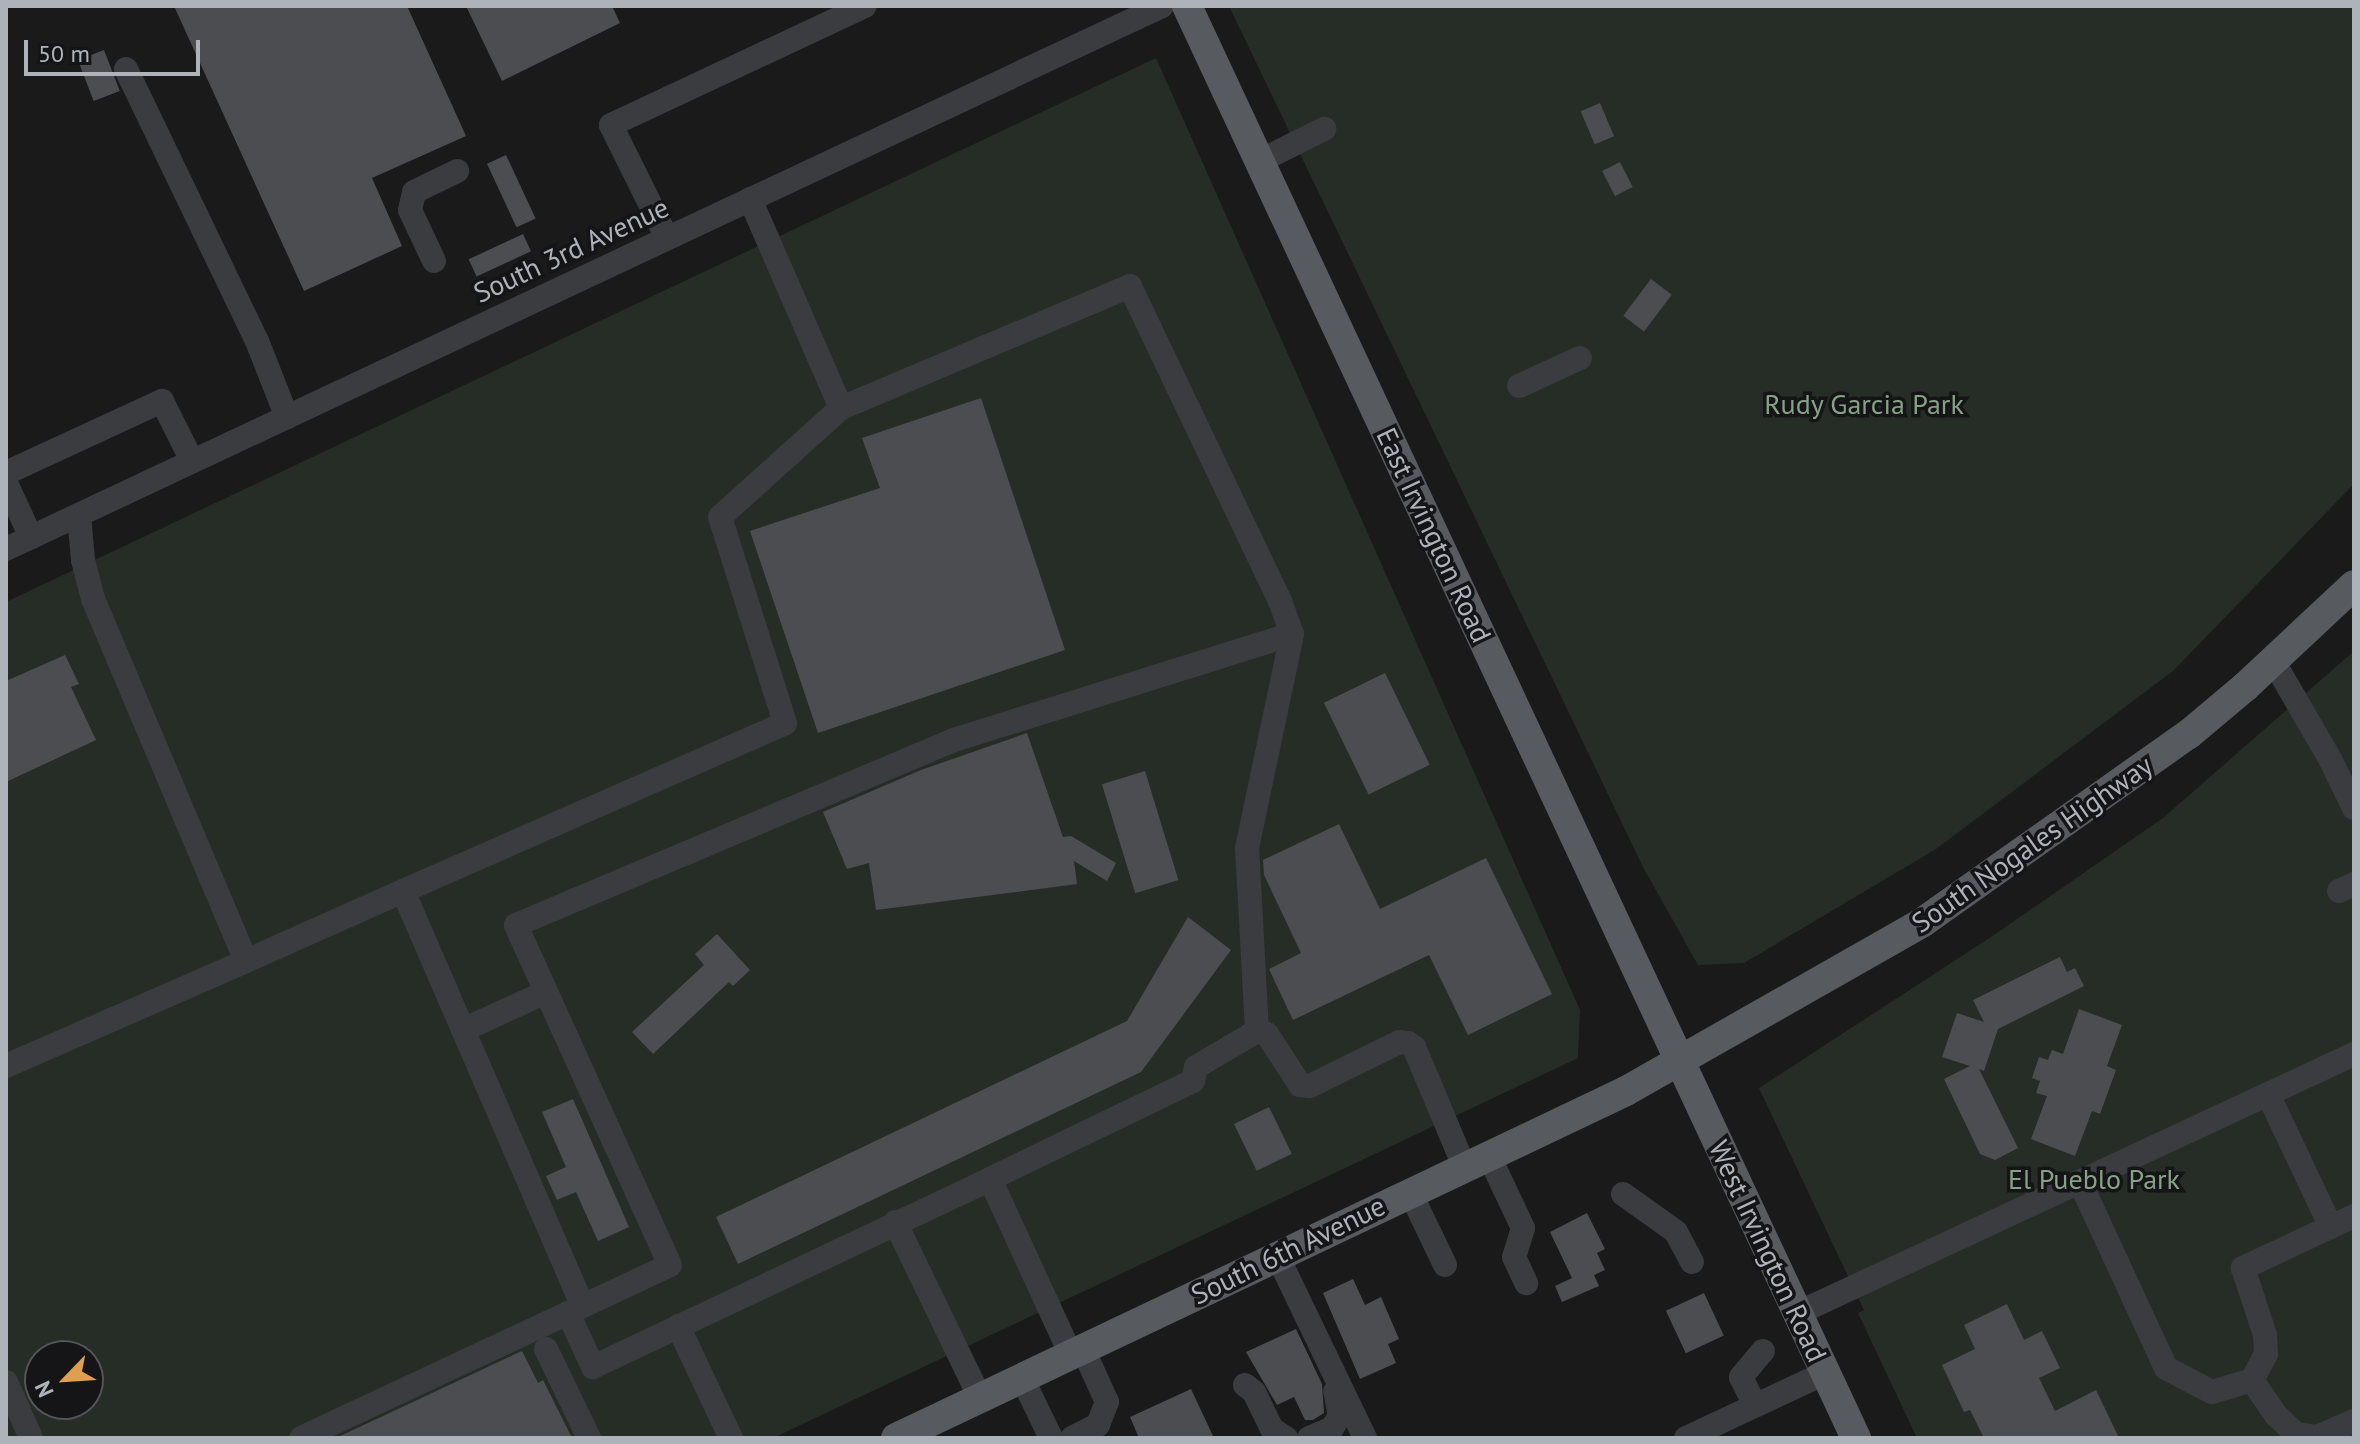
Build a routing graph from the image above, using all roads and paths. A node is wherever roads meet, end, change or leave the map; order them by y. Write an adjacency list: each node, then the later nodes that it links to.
1 (865, 6): 9 (street)
2 (1162, 6): 8 (street, South 3rd Avenue)
3 (1187, 6): 6 (main road, East Irvington Road)
4 (126, 69): 14 (street)
5 (1324, 129): 6 (street)
6 (1260, 161): 31 (main road, East Irvington Road)
7 (457, 171): 10 (street)
8 (750, 199): 9 (street, South 3rd Avenue); 13 (street)
9 (667, 238): 14 (street, South 3rd Avenue)
10 (434, 261)
11 (1580, 358): 12 (street)
12 (1519, 386)
13 (841, 408): 22 (street); 25 (street)
14 (287, 417): 15 (street, South 3rd Avenue)
15 (192, 461): 16 (street); 18 (street, South 3rd Avenue)
16 (6, 473)
17 (6, 483): 19 (street)
18 (79, 515): 19 (street, South 3rd Avenue); 26 (street)
19 (31, 537): 20 (street, South 3rd Avenue)
20 (6, 549)
21 (2354, 585): 23 (main road, South Nogales Highway)
22 (1292, 634): 27 (street); 29 (street)
23 (2272, 659): 24 (street); 31 (main road, South Nogales Highway)
24 (2354, 808)
25 (403, 891): 26 (street); 28 (street)
26 (246, 961): 32 (street)
27 (546, 992): 28 (street); 46 (street)
28 (463, 1030): 46 (street)
29 (1257, 1031): 34 (street); 35 (street)
30 (2354, 1054): 33 (street)
31 (1681, 1063): 34 (main road, South 6th Avenue); 47 (main road, West Irvington Road)
32 (6, 1066)
33 (2268, 1094): 36 (street); 41 (street)
34 (1476, 1160): 37 (main road, South 6th Avenue); 45 (street)
35 (990, 1179): 40 (street); 52 (street)
36 (2080, 1182): 47 (street); 55 (street)
37 (1410, 1192): 42 (main road, South 6th Avenue); 44 (street)
38 (1623, 1194): 43 (street)
39 (2354, 1216): 41 (street)
40 (895, 1222): 49 (street); 58 (street)
41 (2331, 1227): 55 (street)
42 (1277, 1255): 48 (street); 52 (main road, South 6th Avenue)
43 (1692, 1262)
44 (1445, 1265)
45 (1526, 1283)
46 (575, 1309): 49 (street); 62 (street)
47 (1798, 1313): 53 (main road, West Irvington Road)
48 (1304, 1315): 69 (street); 70 (street)
49 (678, 1326): 64 (street)
50 (546, 1349): 63 (street)
51 (1763, 1351): 59 (street)
52 (1077, 1352): 54 (main road, South 6th Avenue); 67 (street)
53 (1825, 1373): 59 (street); 72 (main road, West Irvington Road)
54 (1022, 1378): 58 (main road, South 6th Avenue); 66 (street)
55 (2252, 1380): 60 (street)
56 (6, 1382): 61 (street)
57 (1245, 1385): 68 (street)
58 (980, 1398): 65 (main road, South 6th Avenue)
59 (1755, 1405): 71 (street)
60 (2354, 1421)
61 (31, 1438)
62 (301, 1438)
63 (589, 1438)
64 (731, 1438)
65 (896, 1438)
66 (1051, 1438)
67 (1072, 1438)
68 (1286, 1438)
69 (1309, 1438)
70 (1365, 1438)
71 (1686, 1438)
72 (1856, 1438)

